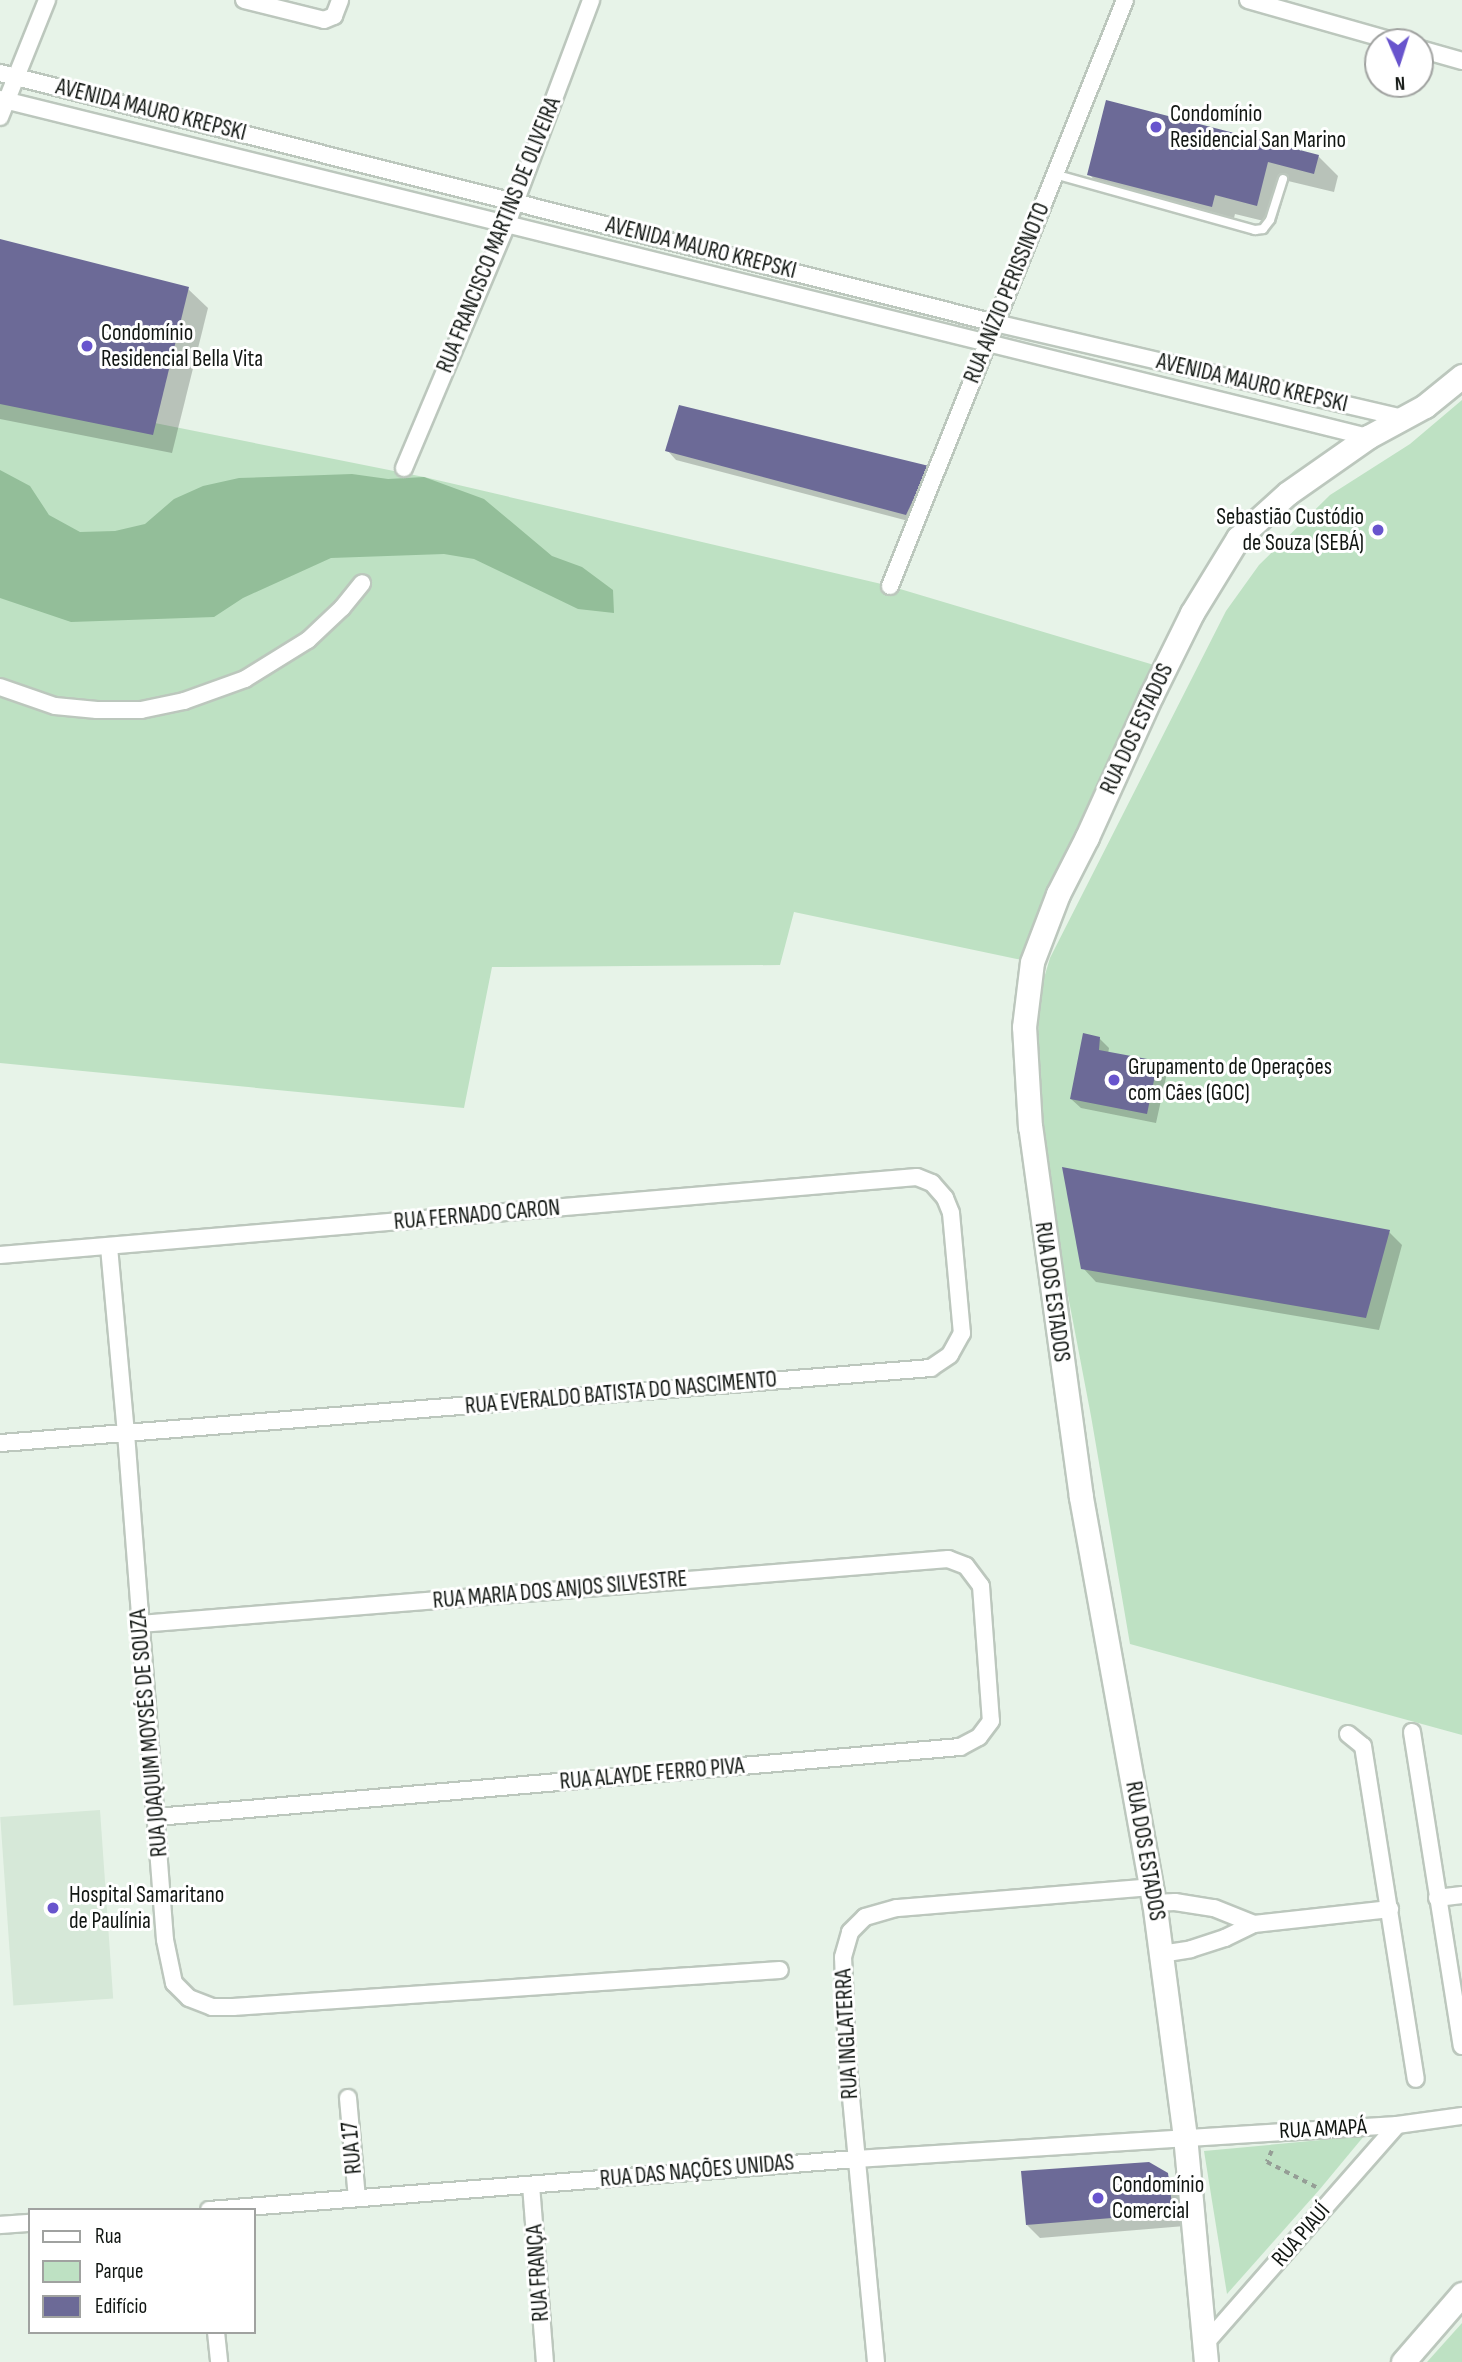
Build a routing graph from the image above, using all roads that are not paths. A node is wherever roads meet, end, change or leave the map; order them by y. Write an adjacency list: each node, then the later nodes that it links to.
1 (47, 0): 10 (street)
2 (244, 0): 3 (street)
3 (340, 0)
4 (591, 0): 15 (street, RUA FRANCISCO MARTINS DE OLIVEIRA)
5 (1125, 0): 13 (street, RUA ANÍZIO PERISSINOTO)
6 (1248, 0): 7 (street)
7 (1364, 33)
8 (1434, 53): 9 (street)
9 (1462, 61)
10 (8, 75): 11 (street); 15 (street, AVENIDA MAURO KREPSKI)
11 (3, 99): 12 (street); 16 (street, AVENIDA MAURO KREPSKI)
12 (0, 117)
13 (1055, 174): 14 (lane); 17 (street, RUA ANÍZIO PERISSINOTO)
14 (1283, 179)
15 (516, 201): 16 (street, RUA FRANCISCO MARTINS DE OLIVEIRA); 17 (street, AVENIDA MAURO KREPSKI)
16 (507, 224): 18 (street, AVENIDA MAURO KREPSKI); 22 (street, RUA FRANCISCO MARTINS DE OLIVEIRA)
17 (995, 323): 18 (street, RUA ANÍZIO PERISSINOTO); 20 (street, AVENIDA MAURO KREPSKI)
18 (987, 344): 21 (street, AVENIDA MAURO KREPSKI); 24 (street, RUA ANÍZIO PERISSINOTO)
19 (1462, 376): 20 (street, RUA DOS ESTADOS)
20 (1403, 418): 21 (street, RUA DOS ESTADOS)
21 (1368, 437): 36 (street, RUA DOS ESTADOS)
22 (404, 468)
23 (362, 583): 25 (street)
24 (890, 586)
25 (0, 687)
26 (945, 1198): 27 (street, RUA FERNADO CARON); 29 (street, RUA EVERALDO BATISTA DO NASCIMENTO)
27 (109, 1247): 28 (street, RUA FERNADO CARON); 29 (street, RUA JOAQUIM MOYSÉS DE SOUZA)
28 (0, 1255)
29 (126, 1433): 30 (street, RUA EVERALDO BATISTA DO NASCIMENTO); 32 (street, RUA JOAQUIM MOYSÉS DE SOUZA)
30 (0, 1443)
31 (976, 1576): 32 (street, RUA MARIA DOS ANJOS SILVESTRE); 35 (street, RUA ALAYDE FERRO PIVA)
32 (139, 1624): 35 (street, RUA JOAQUIM MOYSÉS DE SOUZA)
33 (1412, 1732): 38 (street)
34 (1348, 1734): 39 (street)
35 (156, 1817): 42 (street, RUA JOAQUIM MOYSÉS DE SOUZA)
36 (1153, 1895): 40 (street, RUA INGLATERRA); 41 (street, RUA DOS ESTADOS); 49 (street, RUA INGLATERRA)
37 (1462, 1895): 38 (street)
38 (1437, 1899): 43 (street)
39 (1390, 1909): 40 (street); 44 (street)
40 (1254, 1924): 41 (street)
41 (1161, 1954): 48 (street, RUA DOS ESTADOS)
42 (780, 1970)
43 (1462, 2046)
44 (1416, 2078)
45 (348, 2098): 51 (street, RUA 17)
46 (1462, 2116): 47 (street, RUA AMAPÁ)
47 (1397, 2124): 48 (street, RUA AMAPÁ); 57 (street, RUA PIAUÍ)
48 (1185, 2137): 49 (street, RUA DAS NAÇÕES UNIDAS); 57 (street, RUA DOS ESTADOS)
49 (856, 2159): 50 (street, RUA DAS NAÇÕES UNIDAS); 60 (street, RUA INGLATERRA)
50 (531, 2185): 51 (street, RUA DAS NAÇÕES UNIDAS); 59 (street, RUA FRANÇA)
51 (357, 2198): 52 (street, RUA DAS NAÇÕES UNIDAS)
52 (234, 2208)
53 (28, 2223): 54 (street)
54 (0, 2225)
55 (1462, 2294): 61 (street)
56 (216, 2334): 58 (street)
57 (1205, 2353)
58 (219, 2362)
59 (545, 2362)
60 (876, 2362)
61 (1403, 2362)

